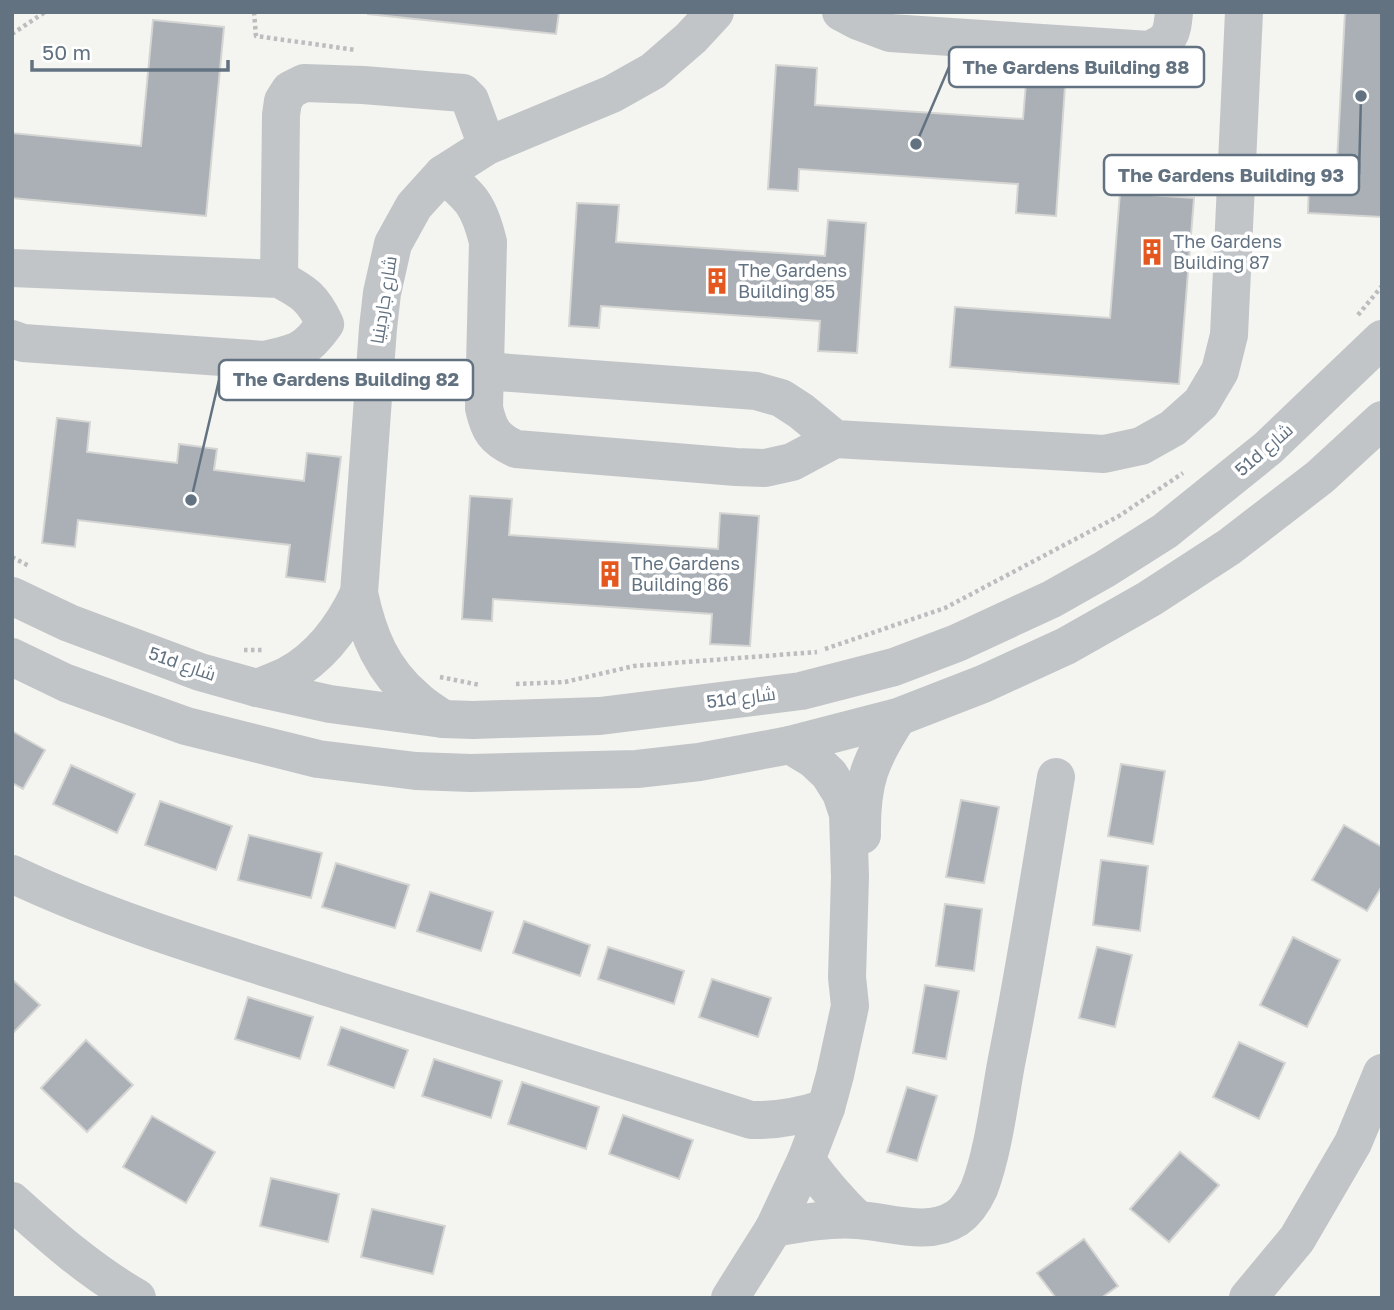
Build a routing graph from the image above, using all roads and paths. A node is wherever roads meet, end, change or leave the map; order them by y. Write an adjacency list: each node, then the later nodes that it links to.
1 (45, 12): 7 (path)
2 (254, 12): 8 (path)
3 (715, 12): 9 (street, شارع جاردينيا)
4 (841, 12): 5 (street)
5 (1174, 12)
6 (1244, 12): 20 (street)
7 (12, 34)
8 (363, 85): 9 (street); 12 (street)
9 (487, 146): 10 (street, شارع جاردينيا)
10 (443, 174): 15 (street, شارع جاردينيا); 18 (street)
11 (12, 268): 12 (street)
12 (279, 279): 14 (street)
13 (1382, 286): 16 (path)
14 (325, 324): 15 (street); 17 (street)
15 (378, 328): 24 (street, شارع جاردينيا)
16 (1366, 331): 32 (street, 51d شارع)
17 (12, 339)
18 (485, 371): 20 (street); 20 (street)
19 (1382, 420): 33 (street)
20 (835, 439)
21 (1184, 472): 29 (path)
22 (12, 557): 23 (path)
23 (24, 583): 31 (street, 51d شارع)
24 (359, 593): 28 (street, شارع جاردينيا); 31 (street, شارع جاردينيا)
25 (237, 649): 26 (path)
26 (268, 650)
27 (12, 657): 36 (street)
28 (394, 676): 30 (path); 34 (street, شارع جاردينيا)
29 (514, 684)
30 (488, 685)
31 (257, 688): 34 (street, 51d شارع)
32 (731, 700): 34 (street, 51d شارع); 36 (street)
33 (898, 716): 35 (street); 39 (street)
34 (443, 719)
35 (790, 745): 36 (street); 39 (street)
36 (637, 769)
37 (1056, 777): 45 (street)
38 (12, 874): 42 (street)
39 (850, 1006): 41 (street)
40 (1382, 1073): 49 (street)
41 (825, 1108): 42 (street); 43 (street)
42 (751, 1119): 43 (street)
43 (803, 1167): 45 (street); 46 (street)
44 (12, 1201): 47 (street)
45 (858, 1219): 46 (street)
46 (774, 1228): 48 (street)
47 (137, 1298)
48 (730, 1298)
49 (1248, 1298)

